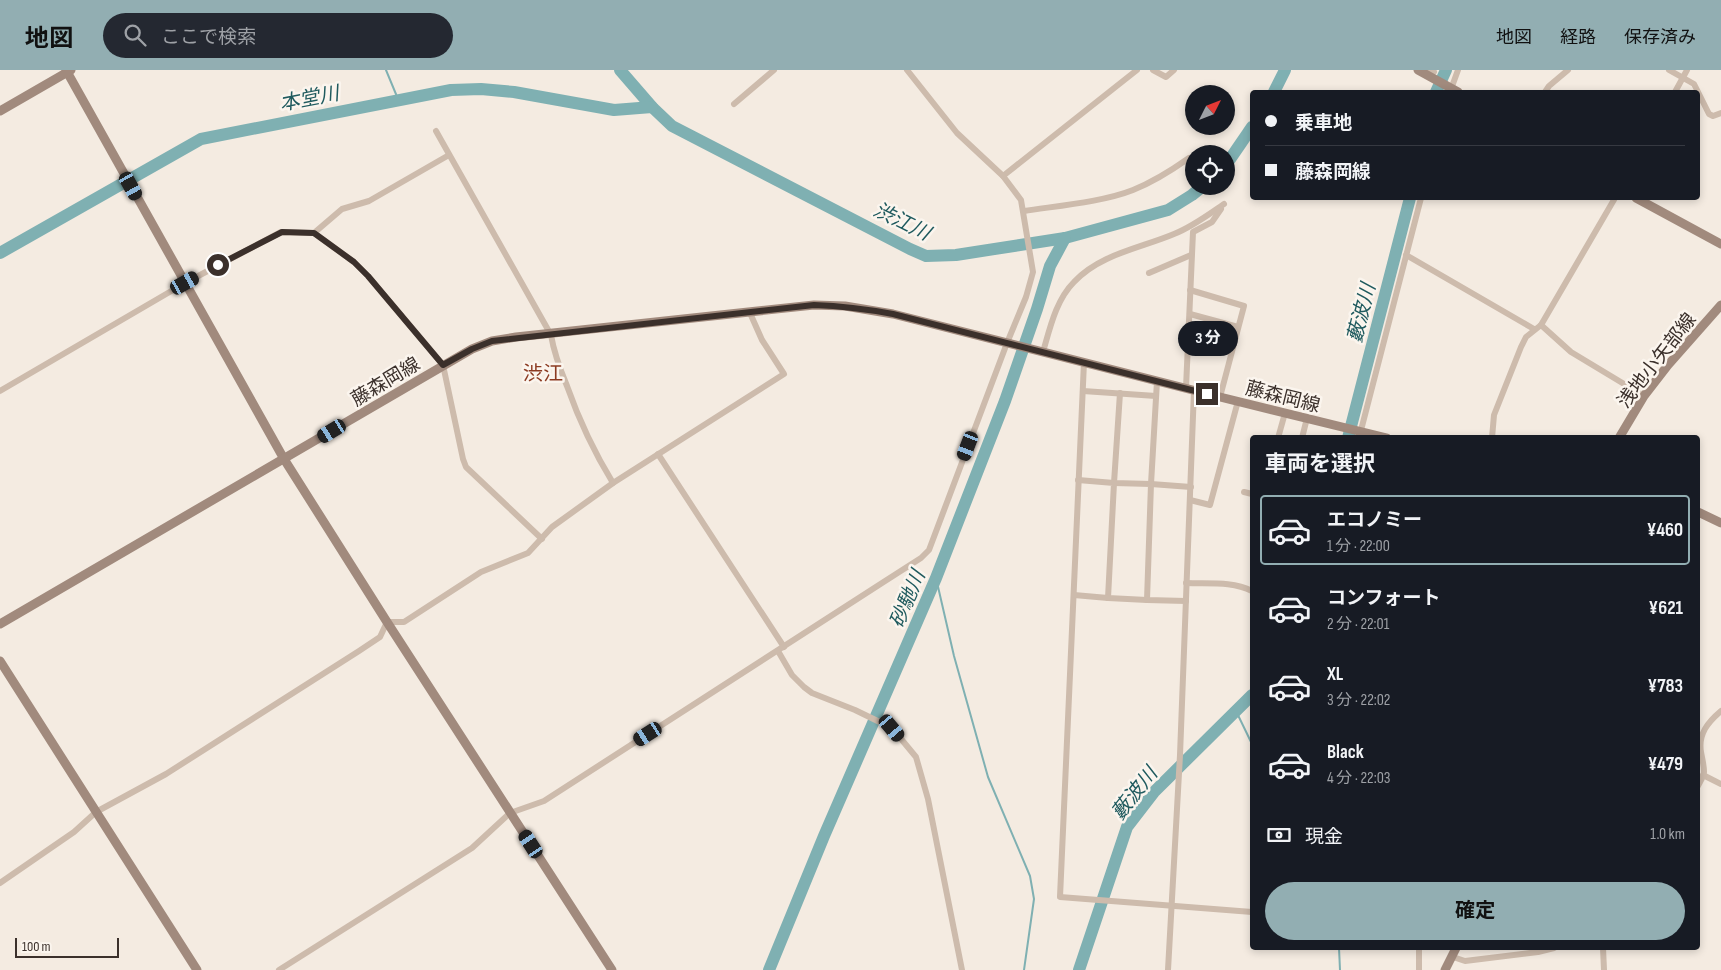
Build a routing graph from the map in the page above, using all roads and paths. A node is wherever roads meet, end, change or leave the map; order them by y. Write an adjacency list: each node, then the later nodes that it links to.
1 (774, 70): 19 (street)
2 (907, 70): 25 (street)
3 (1137, 70): 25 (street)
4 (1153, 70): 5 (street)
5 (1174, 70)
6 (1418, 70): 12 (main road)
7 (1458, 70): 14 (street)
8 (1568, 70): 15 (street)
9 (1669, 70): 13 (street)
10 (1688, 70): 13 (street)
11 (68, 71): 20 (main road); 35 (main road)
12 (1433, 73): 14 (main road)
13 (1683, 78): 16 (street); 17 (street)
14 (1451, 90)
15 (1546, 90)
16 (1676, 90)
17 (1697, 90)
18 (1700, 96): 21 (street)
19 (734, 104)
20 (0, 111)
21 (1721, 113)
22 (436, 132): 23 (street)
23 (449, 155): 30 (street); 43 (street)
24 (1185, 161): 29 (street)
25 (1003, 176): 29 (street)
26 (1420, 200): 33 (street)
27 (1614, 200): 40 (street)
28 (1640, 200): 31 (main road)
29 (1024, 211): 44 (street)
30 (314, 233): 35 (street); 47 (street)
31 (1721, 244)
32 (1191, 255): 34 (street); 36 (street); 45 (street)
33 (1406, 255): 42 (street); 61 (street)
34 (1149, 273)
35 (185, 283): 50 (street); 65 (main road)
36 (1190, 290): 39 (street); 41 (street)
37 (1721, 305): 54 (main road, 浅地小矢部線)
38 (750, 313): 43 (main road, 藤森岡線); 44 (main road, 藤森岡線); 64 (street)
39 (1190, 314): 41 (street); 49 (street)
40 (1541, 324): 42 (street); 54 (street)
41 (1238, 327): 55 (street)
42 (1534, 329): 62 (street)
43 (551, 335): 47 (main road, 藤森岡線); 67 (street)
44 (1007, 343): 45 (main road, 藤森岡線); 85 (street)
45 (1043, 352): 46 (main road, 藤森岡線)
46 (1084, 362): 48 (main road, 藤森岡線); 51 (street)
47 (443, 365): 65 (main road, 藤森岡線); 76 (street)
48 (1157, 381): 49 (main road, 藤森岡線); 53 (street)
49 (1190, 389): 55 (main road, 藤森岡線); 70 (street)
50 (0, 391)
51 (1083, 391): 52 (street); 66 (street)
52 (1120, 394): 53 (street); 68 (street)
53 (1156, 396): 69 (street)
54 (1644, 396): 63 (main road, 浅地小矢部線)
55 (1220, 397): 56 (main road, 藤森岡線)
56 (1238, 401): 57 (main road, 藤森岡線); 73 (street)
57 (1285, 413): 58 (main road, 藤森岡線); 59 (street)
58 (1307, 418): 60 (street); 61 (main road, 藤森岡線)
59 (1279, 435)
60 (1303, 435)
61 (1360, 435)
62 (1492, 435)
63 (1621, 435)
64 (658, 454): 67 (street); 85 (street)
65 (284, 459): 83 (main road); 84 (main road, 藤森岡線)
66 (1078, 480): 68 (street); 79 (street)
67 (613, 483): 76 (street)
68 (1114, 483): 69 (street); 80 (street)
69 (1151, 484): 70 (street); 81 (street)
70 (1191, 486): 73 (street)
71 (1244, 492): 72 (street)
72 (1250, 494)
73 (1190, 500): 77 (street)
74 (1700, 513): 75 (main road)
75 (1721, 523)
76 (542, 539): 83 (street)
77 (1186, 584): 78 (street); 82 (street)
78 (1250, 590)
79 (1074, 595): 80 (street); 96 (street)
80 (1108, 598): 81 (street)
81 (1147, 600): 82 (street)
82 (1186, 601): 96 (street)
83 (387, 622): 93 (street); 94 (main road)
84 (0, 624)
85 (784, 647): 86 (street)
86 (778, 651): 94 (street); 106 (street)
87 (0, 661): 93 (main road)
88 (1721, 711): 90 (street)
89 (1700, 771): 90 (street)
90 (1704, 774): 91 (street); 92 (street)
91 (1700, 782)
92 (1721, 784)
93 (96, 812): 95 (street); 103 (main road)
94 (510, 813): 104 (street); 105 (main road)
95 (0, 883)
96 (1170, 906): 97 (street); 107 (street)
97 (1250, 912)
98 (1419, 950): 108 (street)
99 (1546, 950): 101 (street)
100 (1604, 950): 102 (street)
101 (1454, 952): 109 (main road)
102 (1604, 968): 110 (street)
103 (197, 970)
104 (279, 970)
105 (612, 970)
106 (962, 970)
107 (1168, 970)
108 (1419, 970)
109 (1445, 970)
110 (1612, 970)

